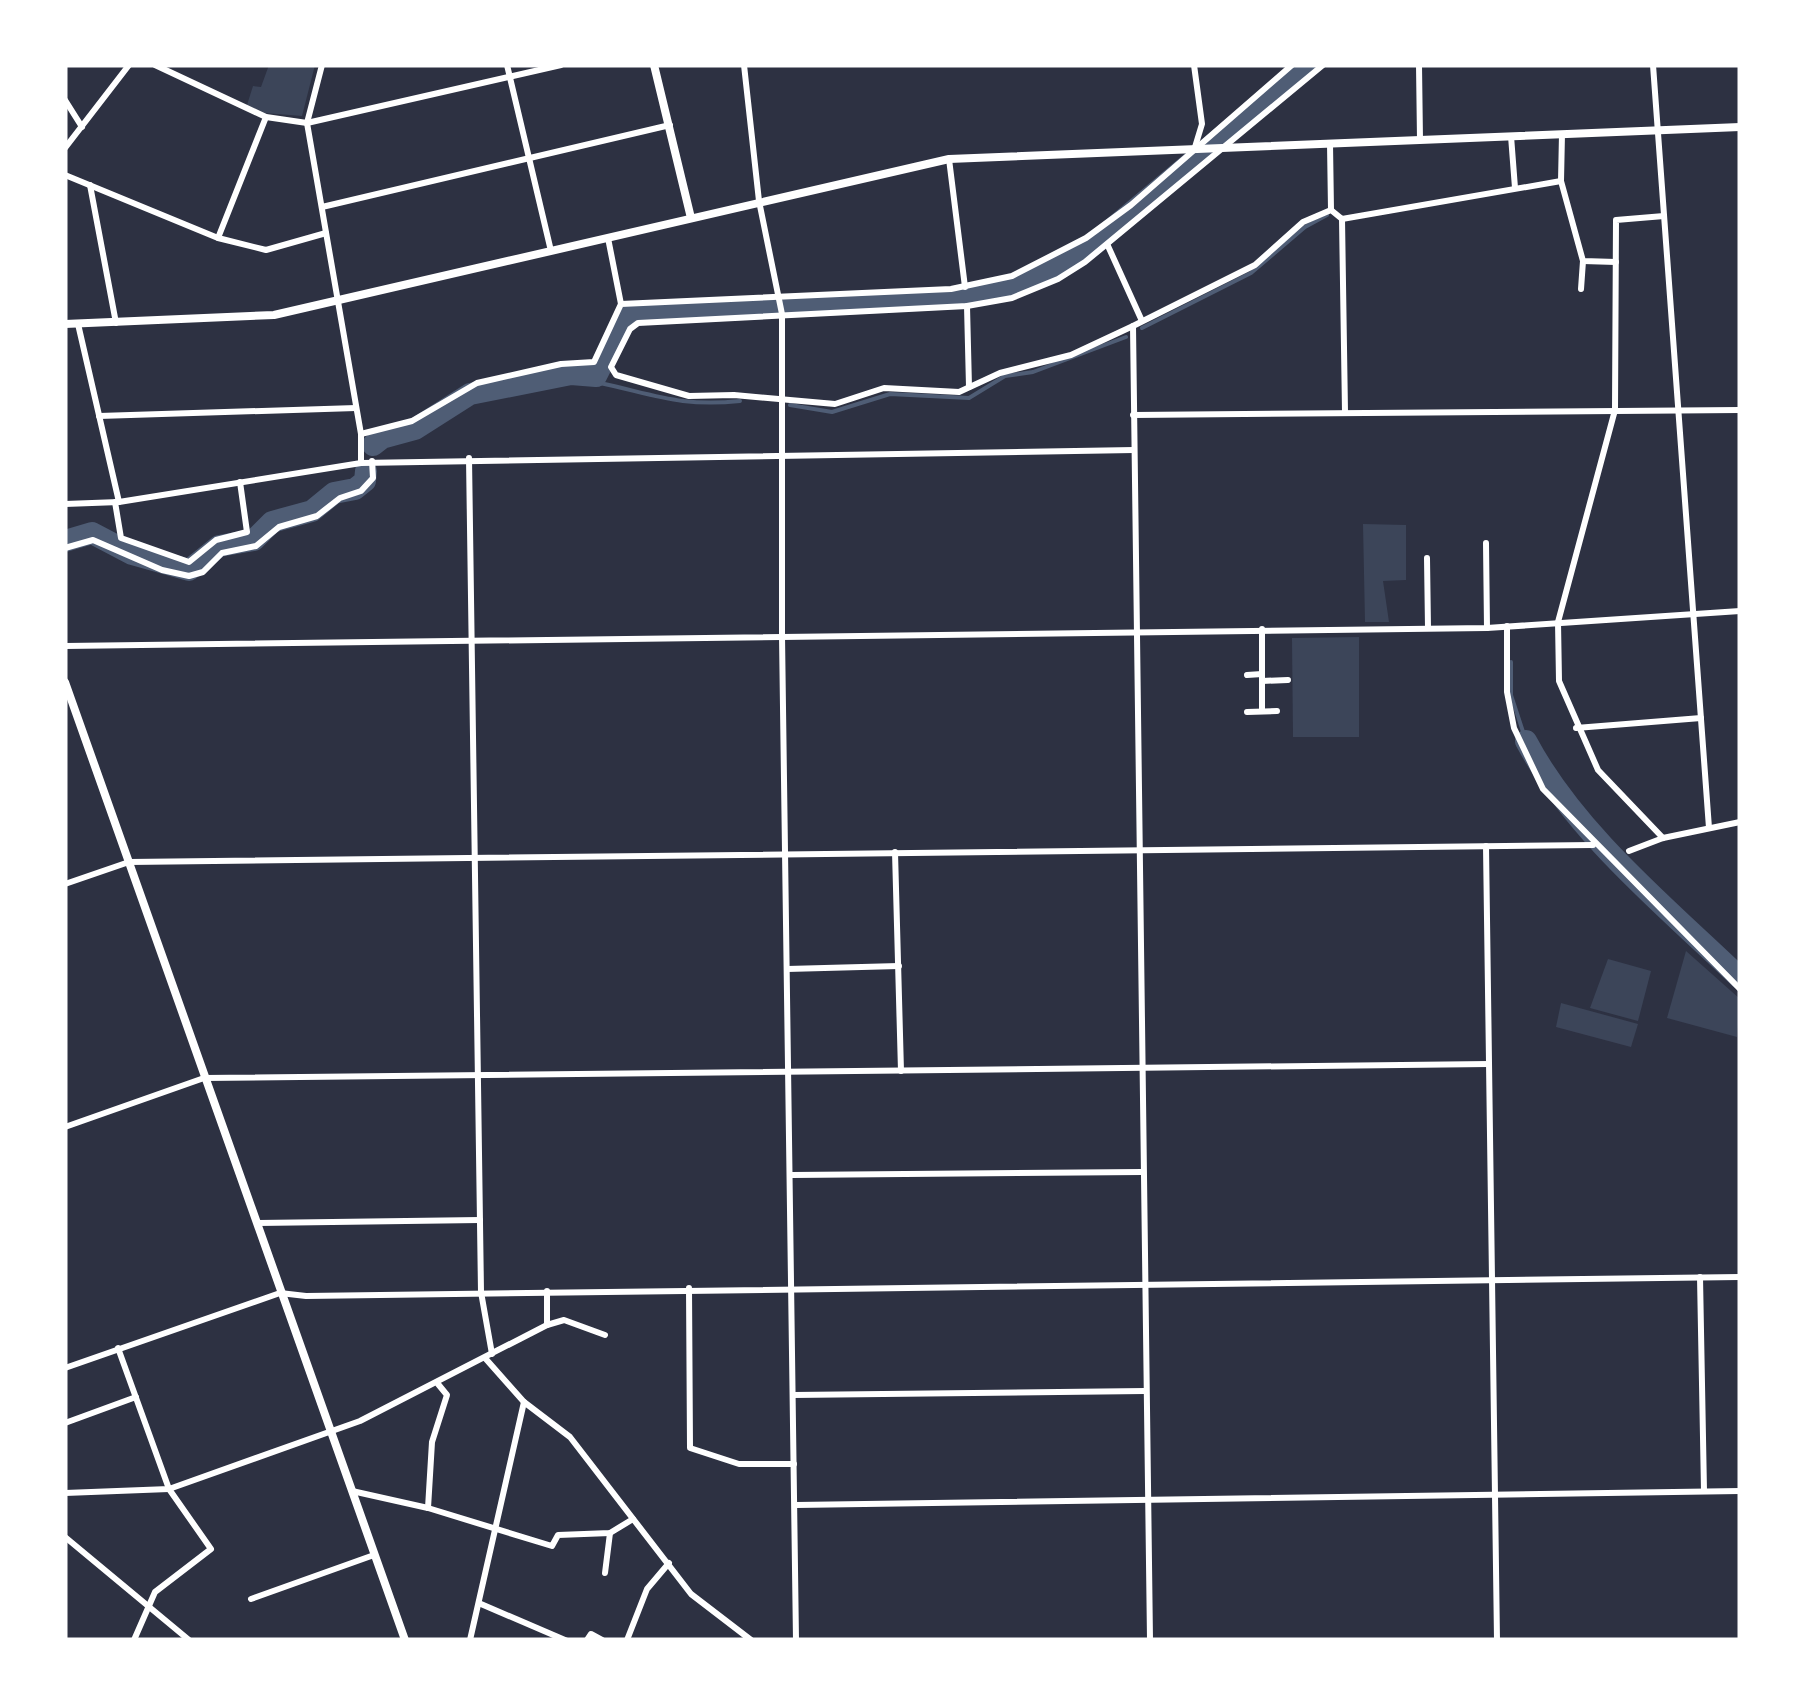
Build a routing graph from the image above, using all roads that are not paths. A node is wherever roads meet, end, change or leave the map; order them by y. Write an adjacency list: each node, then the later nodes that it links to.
1 (129, 65): 18 (street)
2 (155, 65): 15 (street)
3 (322, 65): 16 (street)
4 (507, 65): 13 (street)
5 (561, 65): 13 (street)
6 (654, 65): 17 (street)
7 (744, 65): 34 (street)
8 (1194, 65): 26 (street)
9 (1292, 65): 26 (street)
10 (1323, 65): 27 (street)
11 (1420, 65): 23 (street)
12 (1652, 65): 20 (street)
13 (510, 78): 16 (street); 28 (street)
14 (65, 100): 18 (street)
15 (266, 117): 16 (street); 41 (street)
16 (307, 123): 35 (street)
17 (670, 125): 28 (street); 38 (street)
18 (82, 127): 25 (street)
19 (1740, 127): 20 (street)
20 (1658, 129): 21 (street); 37 (street)
21 (1562, 134): 22 (street); 31 (street)
22 (1512, 136): 23 (street); 33 (street)
23 (1420, 140): 24 (street)
24 (1330, 144): 27 (street); 36 (street)
25 (65, 148)
26 (1198, 148): 27 (street); 29 (street); 47 (street)
27 (1226, 148): 43 (street)
28 (528, 158): 35 (street); 44 (street)
29 (949, 159): 34 (street); 47 (street)
30 (65, 176): 32 (street)
31 (1561, 181): 33 (street); 45 (street)
32 (90, 185): 41 (street); 55 (street)
33 (1515, 188): 39 (street)
34 (760, 201): 38 (street); 49 (street)
35 (322, 207): 40 (street)
36 (1331, 210): 39 (street); 54 (street)
37 (1664, 216): 46 (street); 62 (street)
38 (692, 218): 42 (street)
39 (1342, 219): 65 (street)
40 (326, 233): 41 (street); 50 (street)
41 (218, 238)
42 (608, 238): 44 (street); 51 (street)
43 (1108, 246): 52 (street); 54 (street)
44 (551, 251): 50 (street)
45 (1583, 262): 46 (street); 48 (street)
46 (1616, 262): 63 (street)
47 (966, 287): 49 (street)
48 (1581, 289)
49 (781, 299): 51 (street); 53 (street)
50 (339, 302): 55 (street); 61 (street)
51 (621, 304): 68 (street)
52 (967, 306): 53 (street); 59 (street)
53 (782, 312): 60 (street); 60 (street)
54 (1142, 320): 58 (street)
55 (116, 323): 57 (street)
56 (65, 324): 57 (street)
57 (78, 324): 67 (street)
58 (1133, 326): 59 (street); 66 (street)
59 (970, 387): 60 (street)
60 (781, 398): 70 (street)
61 (356, 408): 67 (street); 68 (street)
62 (1679, 409): 63 (street); 64 (street); 81 (street)
63 (1614, 410): 65 (street); 82 (street)
64 (1740, 410)
65 (1344, 412): 66 (street)
66 (1133, 415): 69 (street)
67 (98, 416): 75 (street)
68 (361, 434): 73 (street)
69 (1134, 450): 70 (street); 86 (street)
70 (782, 456): 71 (street); 88 (street)
71 (469, 458): 72 (street); 89 (street)
72 (372, 462): 73 (street); 78 (street)
73 (361, 463): 74 (street)
74 (240, 482): 75 (street); 75 (street)
75 (117, 502): 76 (street)
76 (65, 504)
77 (1486, 543): 85 (street)
78 (65, 548)
79 (1427, 558): 84 (street)
80 (1740, 611): 81 (street)
81 (1694, 614): 82 (street); 98 (street)
82 (1558, 622): 83 (street); 99 (street)
83 (1508, 626): 85 (street); 103 (street)
84 (1428, 628): 85 (street); 87 (street)
85 (1487, 628)
86 (1136, 630): 87 (street); 88 (street); 105 (street)
87 (1262, 630): 92 (street)
88 (782, 636): 89 (street); 108 (street)
89 (470, 640): 90 (street); 109 (street)
90 (65, 646)
91 (1247, 674): 92 (street)
92 (1262, 678): 93 (street); 95 (street)
93 (1288, 680)
94 (65, 682): 110 (street)
95 (1262, 711): 96 (street); 97 (street)
96 (1277, 711)
97 (1246, 712)
98 (1701, 718): 99 (street); 101 (street)
99 (1576, 728): 102 (street)
100 (1740, 822): 101 (street)
101 (1708, 828): 102 (street)
102 (1663, 838): 106 (street)
103 (1593, 845): 104 (street); 114 (street)
104 (1486, 846): 105 (street); 115 (street)
105 (1138, 849): 107 (street); 116 (street)
106 (1629, 851)
107 (896, 852): 108 (street); 112 (street)
108 (784, 854): 109 (street); 113 (street)
109 (474, 856): 110 (street); 119 (street)
110 (129, 862): 111 (street); 120 (street)
111 (65, 884)
112 (899, 966): 113 (street); 117 (street)
113 (787, 969): 118 (street)
114 (1740, 989)
115 (1489, 1064): 116 (street); 128 (street)
116 (1142, 1068): 117 (street); 122 (street)
117 (901, 1071): 118 (street)
118 (790, 1072): 119 (street); 123 (street)
119 (479, 1076): 120 (street); 124 (street)
120 (204, 1078): 121 (street); 125 (street)
121 (65, 1128)
122 (1142, 1172): 123 (street); 129 (street)
123 (792, 1175): 131 (street)
124 (480, 1220): 125 (street); 134 (street)
125 (258, 1223): 133 (street)
126 (1740, 1276): 127 (street)
127 (1700, 1277): 128 (street); 150 (street)
128 (1491, 1279): 129 (street); 153 (street)
129 (1144, 1285): 131 (street); 141 (street)
130 (689, 1288): 131 (street); 132 (street); 147 (street)
131 (793, 1288): 142 (street)
132 (547, 1291): 134 (street); 135 (street)
133 (280, 1292): 134 (street); 137 (street); 146 (street)
134 (481, 1292): 138 (street)
135 (547, 1325): 136 (street); 138 (street)
136 (605, 1334)
137 (118, 1348): 139 (street); 143 (street)
138 (489, 1356): 140 (street); 144 (street)
139 (65, 1368)
140 (438, 1384): 146 (street); 156 (street)
141 (1146, 1391): 142 (street); 154 (street)
142 (794, 1395): 147 (street)
143 (136, 1398): 145 (street); 148 (street)
144 (524, 1402): 157 (street); 158 (street)
145 (65, 1423)
146 (331, 1432): 148 (street); 149 (street)
147 (794, 1464): 155 (street)
148 (168, 1490): 152 (street); 165 (street)
149 (352, 1491): 156 (street); 161 (street)
150 (1704, 1491): 151 (street); 153 (street)
151 (1740, 1491)
152 (65, 1493)
153 (1494, 1496): 154 (street); 178 (street)
154 (1147, 1500): 155 (street); 177 (street)
155 (796, 1505): 176 (street)
156 (428, 1508): 158 (street)
157 (633, 1519): 159 (street); 162 (street)
158 (498, 1528): 159 (street); 166 (street)
159 (610, 1533): 163 (street)
160 (65, 1537): 165 (street)
161 (374, 1554): 164 (street); 169 (street)
162 (669, 1562): 174 (street); 175 (street)
163 (606, 1573)
164 (252, 1600)
165 (146, 1604): 167 (street); 168 (street)
166 (481, 1604): 170 (street); 171 (street)
167 (134, 1640)
168 (189, 1640)
169 (404, 1640)
170 (470, 1640)
171 (565, 1640)
172 (587, 1640): 173 (street)
173 (602, 1640)
174 (627, 1640)
175 (752, 1640)
176 (796, 1640)
177 (1150, 1640)
178 (1497, 1640)

